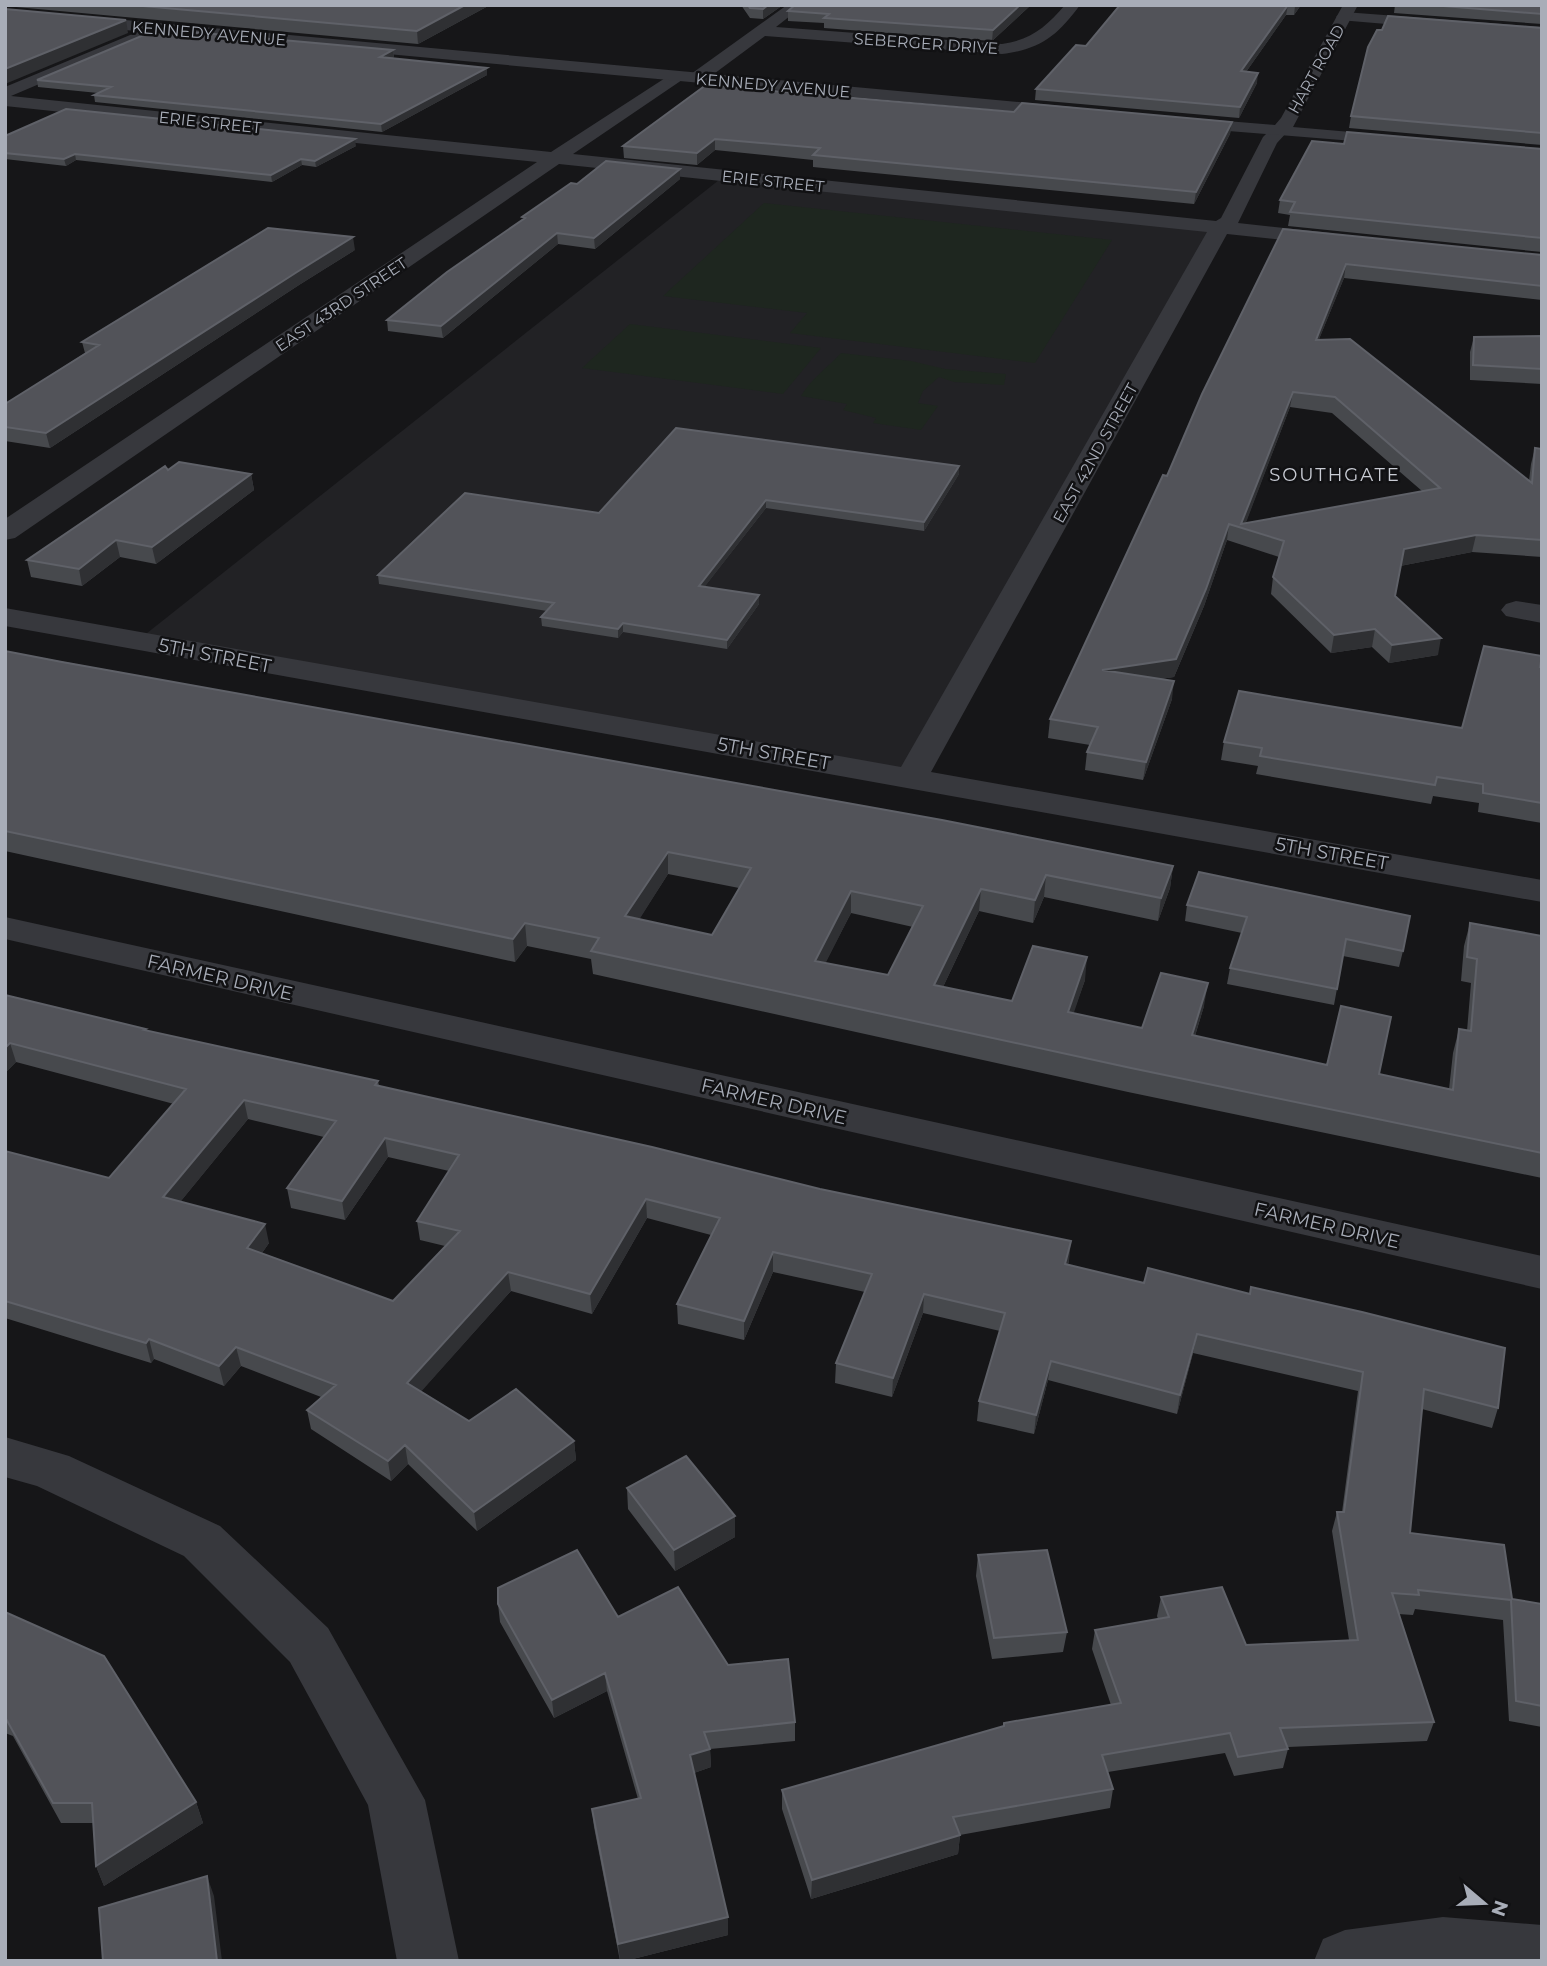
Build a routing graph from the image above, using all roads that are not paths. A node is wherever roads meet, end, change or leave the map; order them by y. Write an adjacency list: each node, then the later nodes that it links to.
1 (797, 5): 6 (street, EAST 43RD STREET)
2 (1073, 5): 6 (street, SEBERGER DRIVE)
3 (1348, 11): 7 (street); 13 (street, HART ROAD)
4 (5, 14): 5 (street, KENNEDY AVENUE)
5 (159, 29): 8 (street, KENNEDY AVENUE); 9 (street)
6 (762, 31): 8 (street, EAST 43RD STREET)
7 (1542, 32)
8 (687, 77): 11 (street, KENNEDY AVENUE); 15 (street, EAST 43RD STREET)
9 (5, 93)
10 (5, 101): 15 (street, ERIE STREET)
11 (1088, 113)
12 (1155, 120): 13 (street)
13 (1279, 131): 14 (street); 16 (street, EAST 42ND STREET)
14 (1417, 143)
15 (555, 158): 16 (street, ERIE STREET); 18 (street, EAST 43RD STREET)
16 (1220, 228): 17 (street, ERIE STREET); 20 (street, EAST 42ND STREET)
17 (1354, 242)
18 (5, 532)
19 (5, 617): 20 (street, 5TH STREET)
20 (912, 777): 21 (street, 5TH STREET)
21 (1542, 891)
22 (5, 928): 23 (street, FARMER DRIVE)
23 (1542, 1273)
24 (5, 1457): 26 (street)
25 (1542, 1956): 27 (street)
26 (428, 1961)
27 (1346, 1961)

